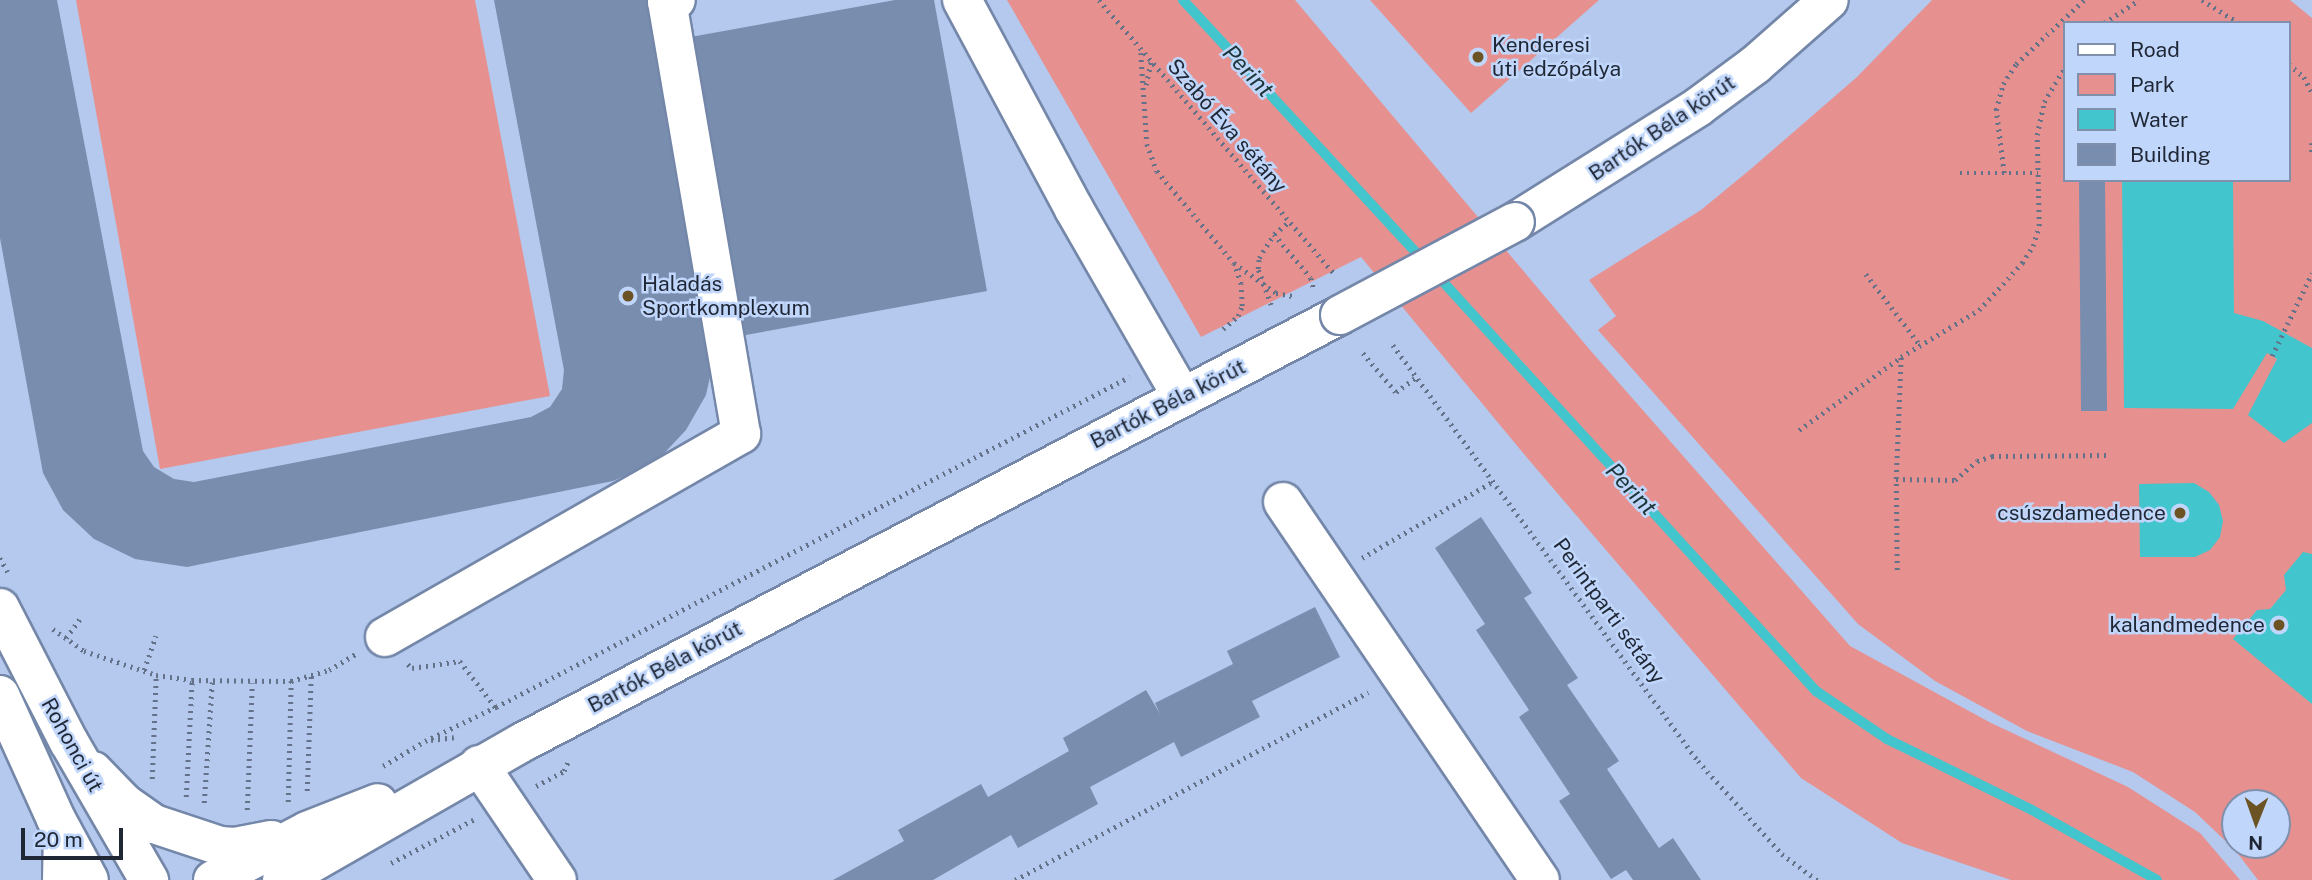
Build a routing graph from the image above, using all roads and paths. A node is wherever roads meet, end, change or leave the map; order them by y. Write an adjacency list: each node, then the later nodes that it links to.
1 (676, 0): 52 (street)
2 (962, 0): 37 (street)
3 (1099, 0): 10 (path, Szabó Éva sétány)
4 (1829, 0): 39 (street, Bartók Béla körút, bridge)
5 (2084, 0): 19 (path)
6 (2139, 0): 8 (path)
7 (2202, 0): 9 (path)
8 (2107, 21)
9 (2236, 21)
10 (1140, 50): 11 (path, Szabó Éva sétány); 15 (path)
11 (1151, 62): 15 (path); 21 (path, Szabó Éva sétány)
12 (2291, 66): 14 (path)
13 (2064, 69): 20 (path)
14 (2312, 93)
15 (1143, 103): 23 (path)
16 (2312, 143): 17 (path)
17 (2312, 153)
18 (1960, 173): 19 (path)
19 (2004, 173): 20 (path)
20 (2038, 173): 33 (path)
21 (1289, 222): 22 (path); 24 (path, Szabó Éva sétány)
22 (1274, 234): 27 (path); 28 (path)
23 (1234, 263): 28 (path); 31 (path)
24 (1333, 272)
25 (2312, 273): 35 (path)
26 (1866, 274): 33 (path)
27 (1311, 278)
28 (1263, 282): 29 (path); 30 (path)
29 (1294, 296)
30 (1271, 305)
31 (1223, 329)
32 (1393, 345): 38 (path, Perintparti sétány)
33 (1920, 345): 36 (path)
34 (1363, 353): 38 (path)
35 (2272, 356)
36 (1901, 357): 40 (path); 42 (path)
37 (1161, 360): 39 (street); 63 (path)
38 (1418, 376): 43 (path, Perintparti sétány)
39 (1182, 397): 65 (street, Bartók Béla körút)
40 (1799, 430)
41 (2106, 455): 42 (path)
42 (1896, 479): 47 (path)
43 (1494, 481): 46 (path); 87 (path, Perintparti sétány)
44 (1283, 502): 46 (street)
45 (0, 558): 48 (path)
46 (1327, 569): 57 (street)
47 (1897, 569)
48 (6, 594): 64 (street, Rohonci út)
49 (82, 615): 53 (path)
50 (48, 625): 53 (path)
51 (156, 635): 54 (path)
52 (385, 637): 56 (path); 63 (path)
53 (66, 638): 54 (path)
54 (144, 670): 55 (path)
55 (156, 675): 58 (path); 69 (path)
56 (311, 675): 59 (path); 76 (path)
57 (1399, 675): 85 (path); 86 (street)
58 (192, 680): 60 (path); 70 (path)
59 (291, 681): 61 (path); 76 (path)
60 (212, 682): 61 (path); 72 (path)
61 (252, 682): 74 (path)
62 (0, 695): 77 (street, Rohonci út)
63 (496, 707): 65 (path); 67 (path)
64 (69, 742): 69 (street); 82 (street, Rohonci út)
65 (523, 742): 66 (street, Bartók Béla körút)
66 (479, 765): 71 (street); 76 (street, Bartók Béla körút); 79 (street, Bartók Béla körút)
67 (380, 767)
68 (564, 771): 71 (path)
69 (137, 800): 76 (street)
70 (185, 804)
71 (503, 804): 78 (path); 84 (street)
72 (195, 806)
73 (238, 811): 74 (path)
74 (247, 811): 75 (path)
75 (258, 811)
76 (295, 811): 83 (street, Bartók Béla körút)
77 (63, 833): 80 (street); 81 (street, Rohonci út)
78 (383, 867)
79 (290, 877)
80 (62, 880)
81 (89, 880)
82 (149, 880)
83 (213, 880)
84 (557, 880)
85 (1014, 880)
86 (1541, 880)
87 (1817, 880)

